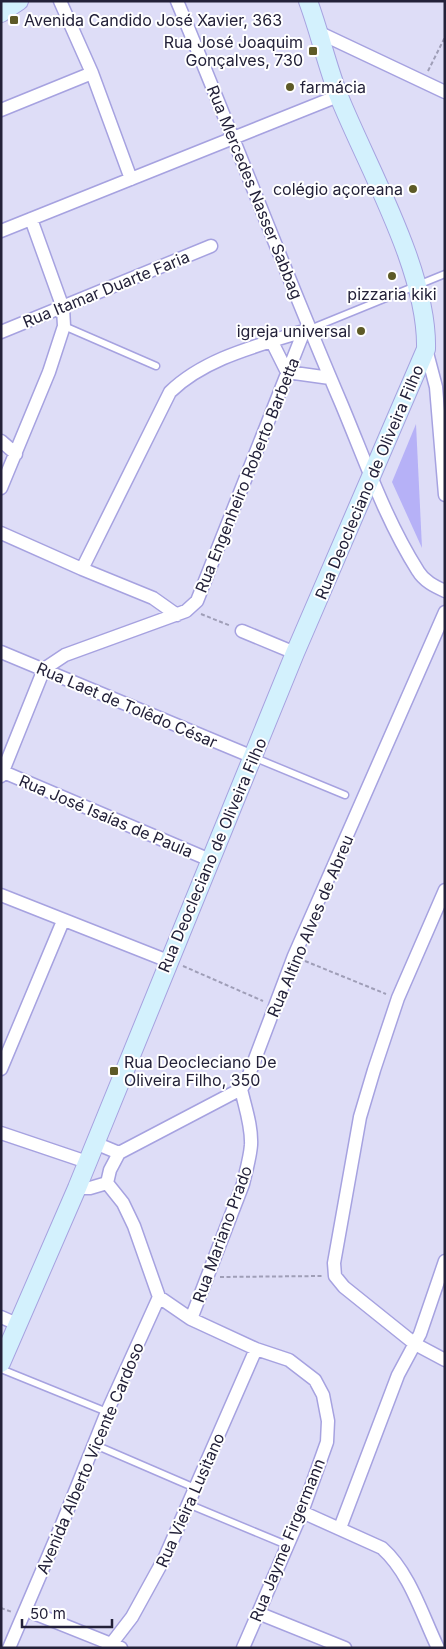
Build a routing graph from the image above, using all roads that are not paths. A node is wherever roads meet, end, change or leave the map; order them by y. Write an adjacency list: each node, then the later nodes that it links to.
1 (19, 1): 5 (street)
2 (60, 1): 7 (street)
3 (177, 1): 11 (street, Rua Mercedes Nasser Sabbag)
4 (308, 1): 6 (street)
5 (1, 14)
6 (320, 33): 8 (street); 9 (street)
7 (92, 73): 10 (street); 12 (street)
8 (445, 92)
9 (338, 96): 11 (street); 17 (street)
10 (1, 110)
11 (235, 139): 12 (street); 20 (street, Rua Mercedes Nasser Sabbag)
12 (131, 179): 13 (street)
13 (31, 220): 14 (street); 18 (street)
14 (1, 231)
15 (211, 246): 18 (street, Rua Itamar Duarte Faria)
16 (445, 274): 17 (lane)
17 (417, 286): 20 (lane); 23 (street)
18 (63, 308): 19 (street); 21 (street, Rua Itamar Duarte Faria)
19 (64, 326): 24 (lane); 28 (street)
20 (307, 330): 22 (street); 25 (street, Rua Engenheiro Roberto Barbetta); 26 (street, Rua Mercedes Nasser Sabbag)
21 (1, 332)
22 (272, 342): 25 (street); 33 (street)
23 (426, 349): 29 (street, Rua Deocleciano de Oliveira Filho); 31 (street)
24 (156, 366)
25 (287, 372): 26 (street); 36 (street, Rua Engenheiro Roberto Barbetta)
26 (330, 378): 29 (street, Rua Mercedes Nasser Sabbag)
27 (1, 441): 28 (street)
28 (16, 454): 30 (street)
29 (371, 475): 34 (street, Rua Mercedes Nasser Sabbag); 39 (street, Rua Deocleciano de Oliveira Filho)
30 (1, 488)
31 (445, 495)
32 (1, 533): 33 (street)
33 (82, 569): 36 (street)
34 (445, 591)
35 (445, 612): 50 (street, Rua Altino Alves de Abreu)
36 (178, 615): 40 (street, Rua Engenheiro Roberto Barbetta)
37 (242, 631): 39 (street)
38 (1, 652): 40 (street, Rua Laet de Tolêdo César)
39 (295, 654): 41 (street, Rua Deocleciano de Oliveira Filho)
40 (44, 669): 41 (street, Rua Laet de Tolêdo César); 42 (street)
41 (253, 757): 43 (lane); 44 (street, Rua Deocleciano de Oliveira Filho)
42 (2, 773): 44 (street, Rua José Isaías de Paula)
43 (345, 795)
44 (210, 860): 48 (street, Rua Deocleciano de Oliveira Filho)
45 (445, 890): 61 (street)
46 (1, 895): 47 (street)
47 (63, 921): 48 (street); 49 (street)
48 (168, 961): 52 (street, Rua Deocleciano de Oliveira Filho)
49 (1, 1069)
50 (240, 1089): 53 (street); 59 (street, Rua Mariano Prado)
51 (1, 1133): 54 (street)
52 (95, 1143): 53 (street); 54 (street, Rua Deocleciano de Oliveira Filho)
53 (119, 1153): 55 (street)
54 (87, 1162): 56 (street, Rua Deocleciano de Oliveira Filho)
55 (107, 1183): 56 (street); 58 (street)
56 (77, 1188): 60 (street, Rua Deocleciano de Oliveira Filho)
57 (445, 1260): 61 (street)
58 (159, 1297): 59 (street, Rua Jayme Firgermann); 66 (street, Avenida Alberto Vicente Cardoso)
59 (191, 1319): 62 (street, Rua Jayme Firgermann)
60 (9, 1320): 64 (street, Rua Deocleciano de Oliveira Filho)
61 (415, 1344): 63 (street); 71 (street)
62 (256, 1349): 68 (street, Rua Vieira Lusitano); 70 (street, Rua Jayme Firgermann)
63 (445, 1360)
64 (1, 1363)
65 (1, 1369): 66 (lane)
66 (107, 1412): 67 (street, Avenida Alberto Vicente Cardoso)
67 (93, 1444): 68 (lane); 73 (street, Avenida Alberto Vicente Cardoso)
68 (195, 1488): 69 (street, Rua Vieira Lusitano)
69 (188, 1504): 72 (lane); 75 (street, Rua Vieira Lusitano)
70 (302, 1512): 71 (street); 72 (street, Rua Jayme Firgermann)
71 (340, 1528): 79 (street)
72 (288, 1546): 74 (street, Rua Jayme Firgermann)
73 (26, 1610): 75 (street); 76 (street, Avenida Alberto Vicente Cardoso)
74 (258, 1613): 77 (street, Rua Jayme Firgermann); 78 (street)
75 (116, 1646)
76 (9, 1648)
77 (242, 1648)
78 (344, 1648)
79 (438, 1648)

